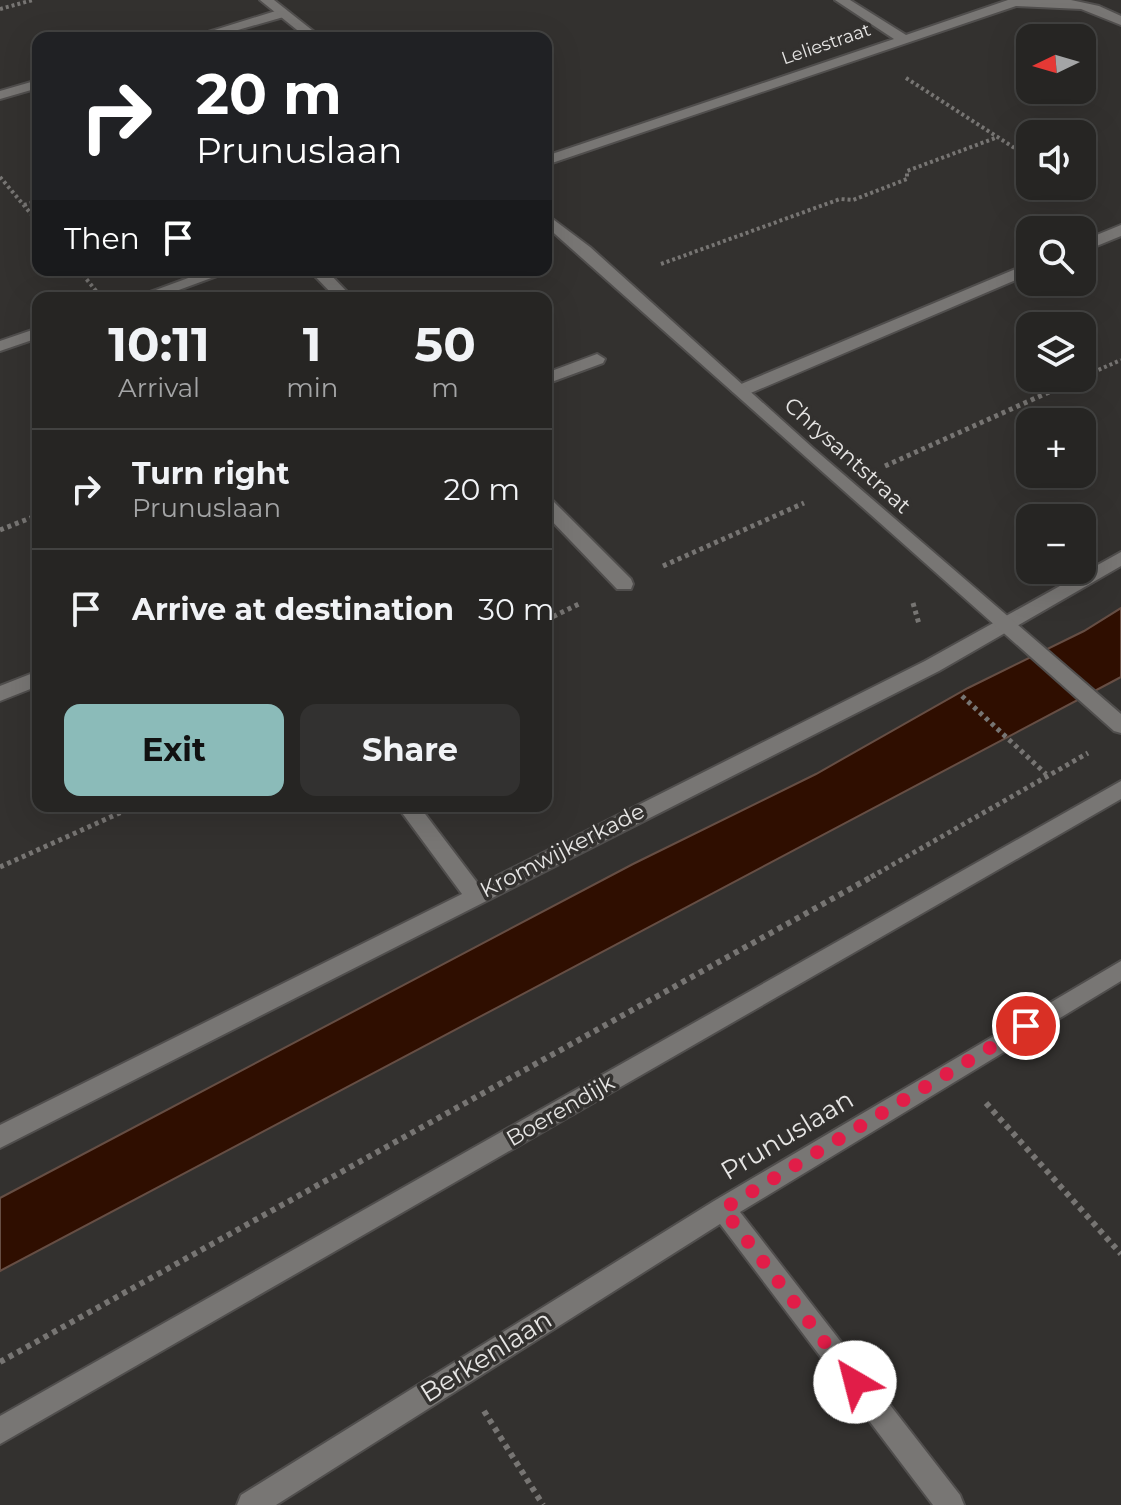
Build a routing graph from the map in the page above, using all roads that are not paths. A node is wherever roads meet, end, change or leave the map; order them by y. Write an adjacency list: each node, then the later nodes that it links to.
1 (266, 0): 3 (street)
2 (841, 0): 7 (street)
3 (282, 13): 5 (street); 6 (street)
4 (1121, 21): 7 (street, Leliestraat)
5 (217, 32)
6 (307, 32)
7 (904, 39): 10 (street, Leliestraat)
8 (32, 86): 9 (street)
9 (0, 95)
10 (552, 159)
11 (552, 223): 23 (street, Chrysantstraat)
12 (1121, 230): 13 (street)
13 (1096, 241)
14 (1016, 274): 23 (street)
15 (207, 276): 17 (street)
16 (323, 276): 18 (street)
17 (160, 292)
18 (339, 292)
19 (32, 335): 20 (street)
20 (0, 346)
21 (597, 359): 22 (street)
22 (552, 377)
23 (740, 391): 27 (street, Chrysantstraat)
24 (552, 510): 26 (street)
25 (1121, 558): 27 (street, Kromwijkerkade)
26 (624, 584)
27 (1005, 625): 30 (street, Chrysantstraat); 33 (street, Kromwijkerkade)
28 (32, 681): 29 (street)
29 (0, 694)
30 (1121, 726)
31 (1121, 789): 37 (street, Boerendijk)
32 (412, 812): 33 (street)
33 (474, 894): 35 (street, Kromwijkerkade)
34 (1121, 970): 36 (street, Prunuslaan)
35 (0, 1137)
36 (723, 1209): 38 (street, Berkenlaan); 39 (street, Prunuslaan)
37 (0, 1431)
38 (251, 1505)
39 (950, 1505)

